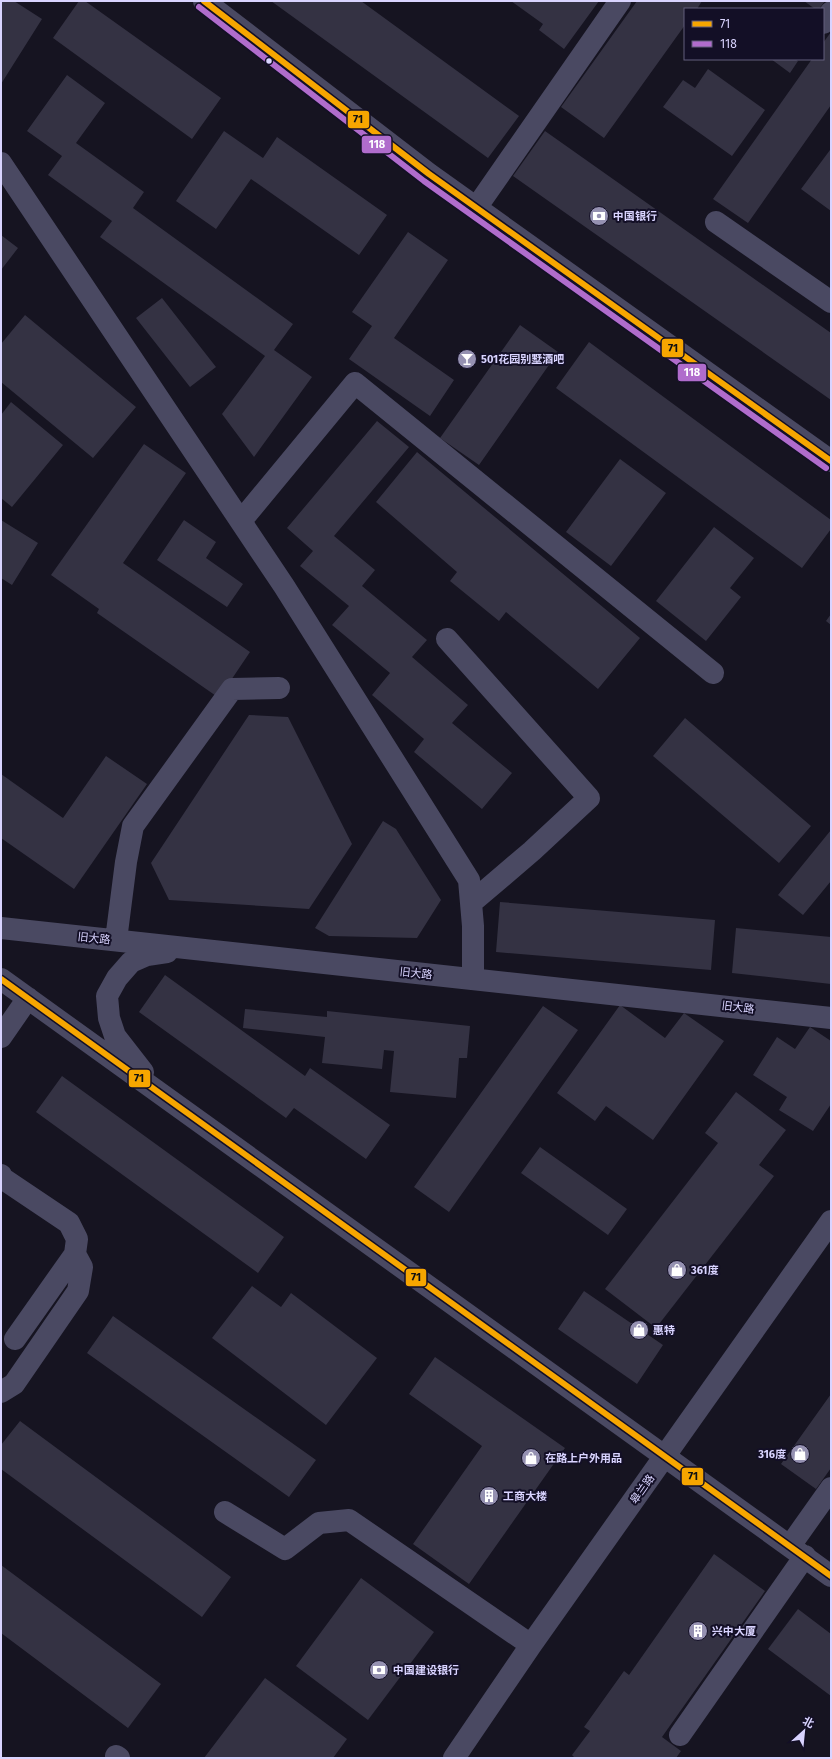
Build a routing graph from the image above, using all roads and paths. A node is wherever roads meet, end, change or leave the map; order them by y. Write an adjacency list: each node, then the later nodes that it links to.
1 (204, 1): 6 (street)
2 (620, 1): 6 (street)
3 (831, 12): 4 (street)
4 (824, 22)
5 (1, 163): 10 (street)
6 (476, 208): 9 (street)
7 (716, 222): 8 (street)
8 (831, 302)
9 (831, 461)
10 (241, 521): 12 (street); 14 (street)
11 (447, 639): 14 (street)
12 (713, 673)
13 (279, 688): 16 (street)
14 (471, 902): 19 (street)
15 (1, 928): 16 (street, 旧大路)
16 (116, 940): 17 (street, 旧大路)
17 (219, 952): 19 (street, 旧大路); 23 (street)
18 (1, 979): 20 (street)
19 (473, 979): 21 (street, 旧大路)
20 (28, 998): 22 (street); 23 (street)
21 (831, 1018)
22 (1, 1037)
23 (186, 1112): 29 (street)
24 (1, 1176): 26 (street)
25 (831, 1221): 29 (street, 皋兰路)
26 (75, 1254): 27 (street); 28 (street)
27 (15, 1339)
28 (1, 1392)
29 (665, 1456): 32 (street); 34 (street, 皋兰路)
30 (831, 1488): 32 (street)
31 (225, 1512): 34 (street)
32 (797, 1552): 33 (street); 35 (street)
33 (831, 1576)
34 (532, 1645): 36 (street, 皋兰路)
35 (680, 1735)
36 (454, 1758)

